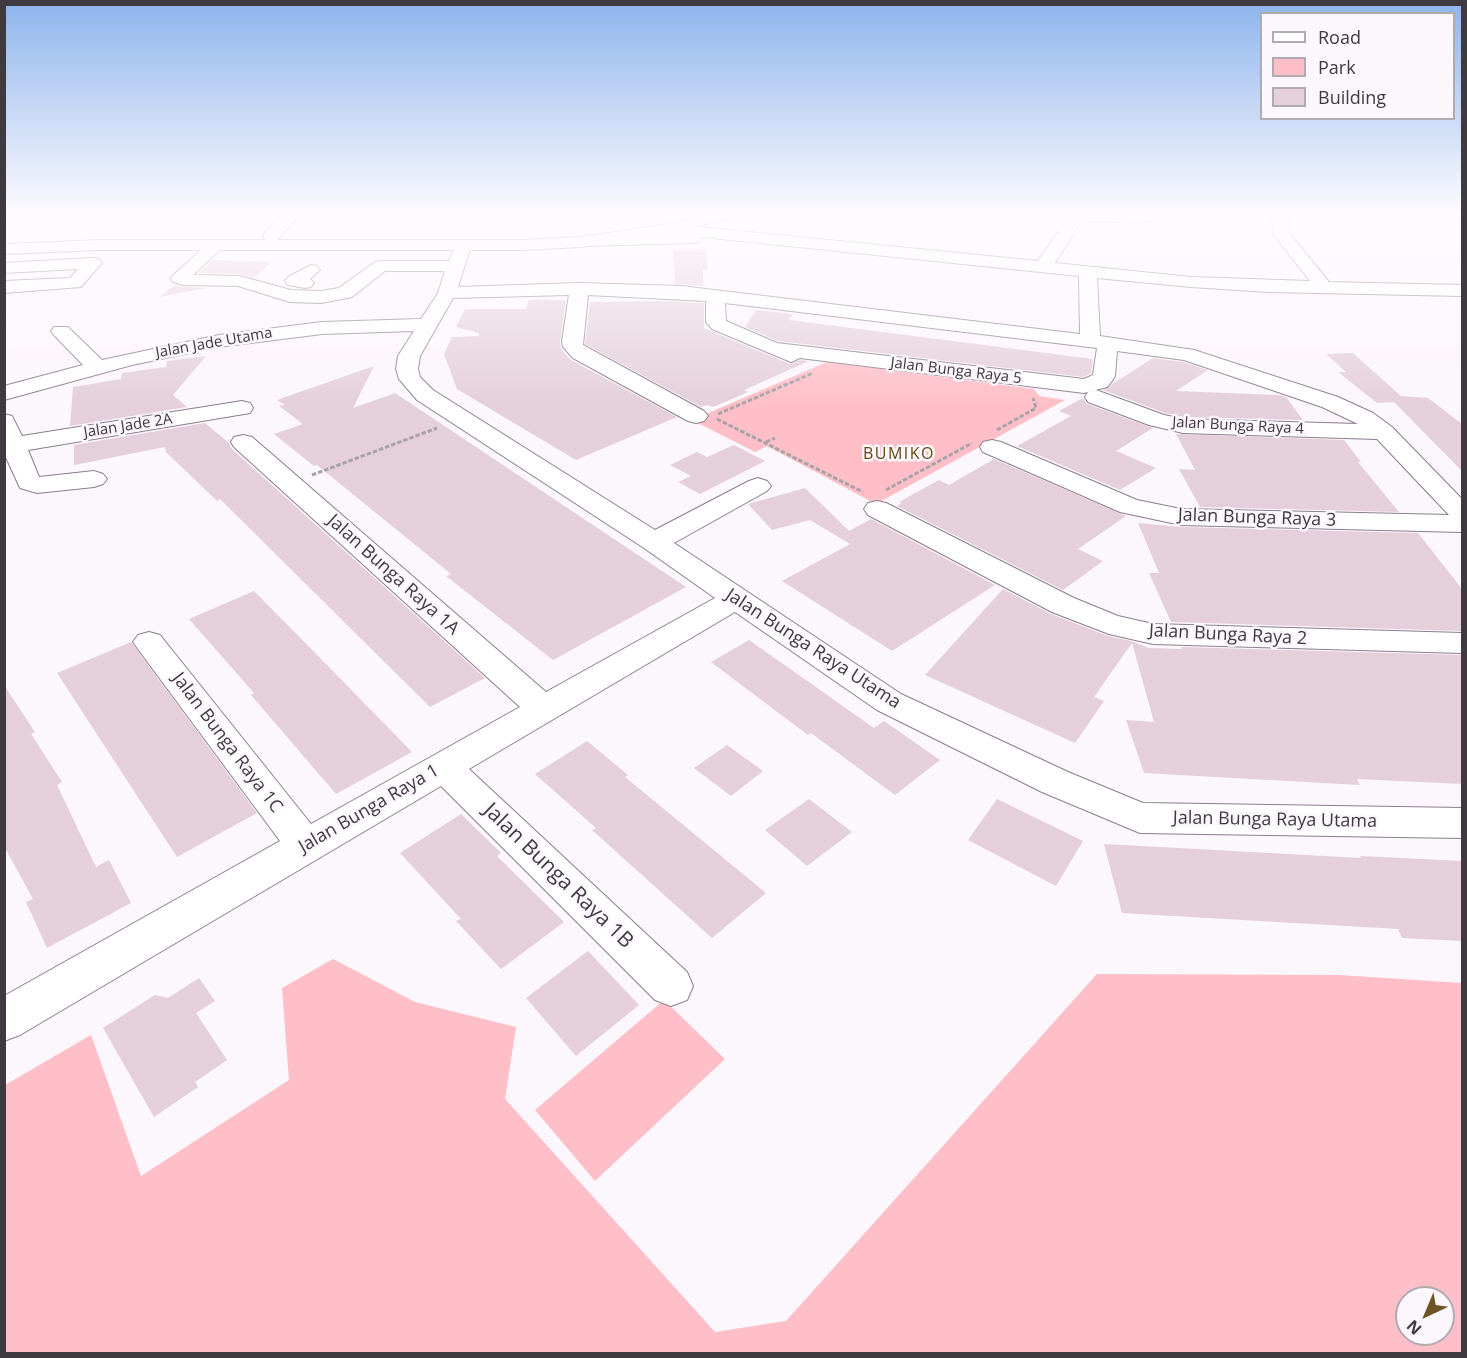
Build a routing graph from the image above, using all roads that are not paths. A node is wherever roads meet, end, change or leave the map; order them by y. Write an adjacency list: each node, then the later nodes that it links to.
1 (79, 278): 11 (main road)
2 (180, 278): 3 (main road)
3 (233, 278)
4 (245, 278): 15 (main road)
5 (365, 278): 15 (main road)
6 (452, 278): 16 (main road, Jalan Bunga Raya Utama)
7 (1089, 278): 23 (main road)
8 (1154, 278): 12 (main road)
9 (1317, 278): 12 (main road)
10 (313, 279): 15 (main road)
11 (4, 287)
12 (1324, 287): 14 (main road)
13 (579, 289): 16 (main road); 17 (main road); 30 (main road)
14 (1462, 290)
15 (280, 293): 18 (main road)
16 (447, 293): 19 (main road, Jalan Bunga Raya Utama)
17 (715, 296): 21 (main road); 21 (main road)
18 (255, 299)
19 (428, 325): 24 (main road, Jalan Jade Utama); 41 (main road, Jalan Bunga Raya Utama)
20 (61, 331): 24 (main road)
21 (796, 331): 22 (main road, Jalan Bunga Raya 5); 23 (main road); 25 (main road); 26 (main road, Jalan Bunga Raya 5)
22 (954, 337): 23 (main road, Jalan Bunga Raya 5); 26 (main road)
23 (1101, 346): 27 (main road); 32 (main road)
24 (98, 367): 28 (main road, Jalan Jade Utama)
25 (811, 368)
26 (944, 370): 27 (main road, Jalan Bunga Raya 5)
27 (1090, 392): 32 (main road, Jalan Bunga Raya 4)
28 (4, 393)
29 (242, 408): 35 (main road, Jalan Jade 2A)
30 (696, 416)
31 (4, 421): 35 (main road)
32 (1384, 432): 39 (main road)
33 (986, 440): 40 (main road, Jalan Bunga Raya 3)
34 (243, 442): 45 (main road, Jalan Bunga Raya 1A)
35 (14, 445): 36 (main road)
36 (94, 479)
37 (758, 486): 41 (main road)
38 (874, 498): 44 (main road, Jalan Bunga Raya 2)
39 (1462, 514)
40 (1462, 524)
41 (654, 542): 42 (main road, Jalan Bunga Raya Utama)
42 (735, 599): 45 (main road, Jalan Bunga Raya 1); 47 (main road, Jalan Bunga Raya Utama)
43 (149, 642): 48 (main road, Jalan Bunga Raya 1C)
44 (1462, 644)
45 (543, 708): 46 (main road, Jalan Bunga Raya 1)
46 (444, 766): 48 (main road, Jalan Bunga Raya 1); 49 (main road, Jalan Bunga Raya 1B)
47 (1462, 823)
48 (305, 845): 50 (main road, Jalan Bunga Raya 1)
49 (671, 986)
50 (4, 1020)

